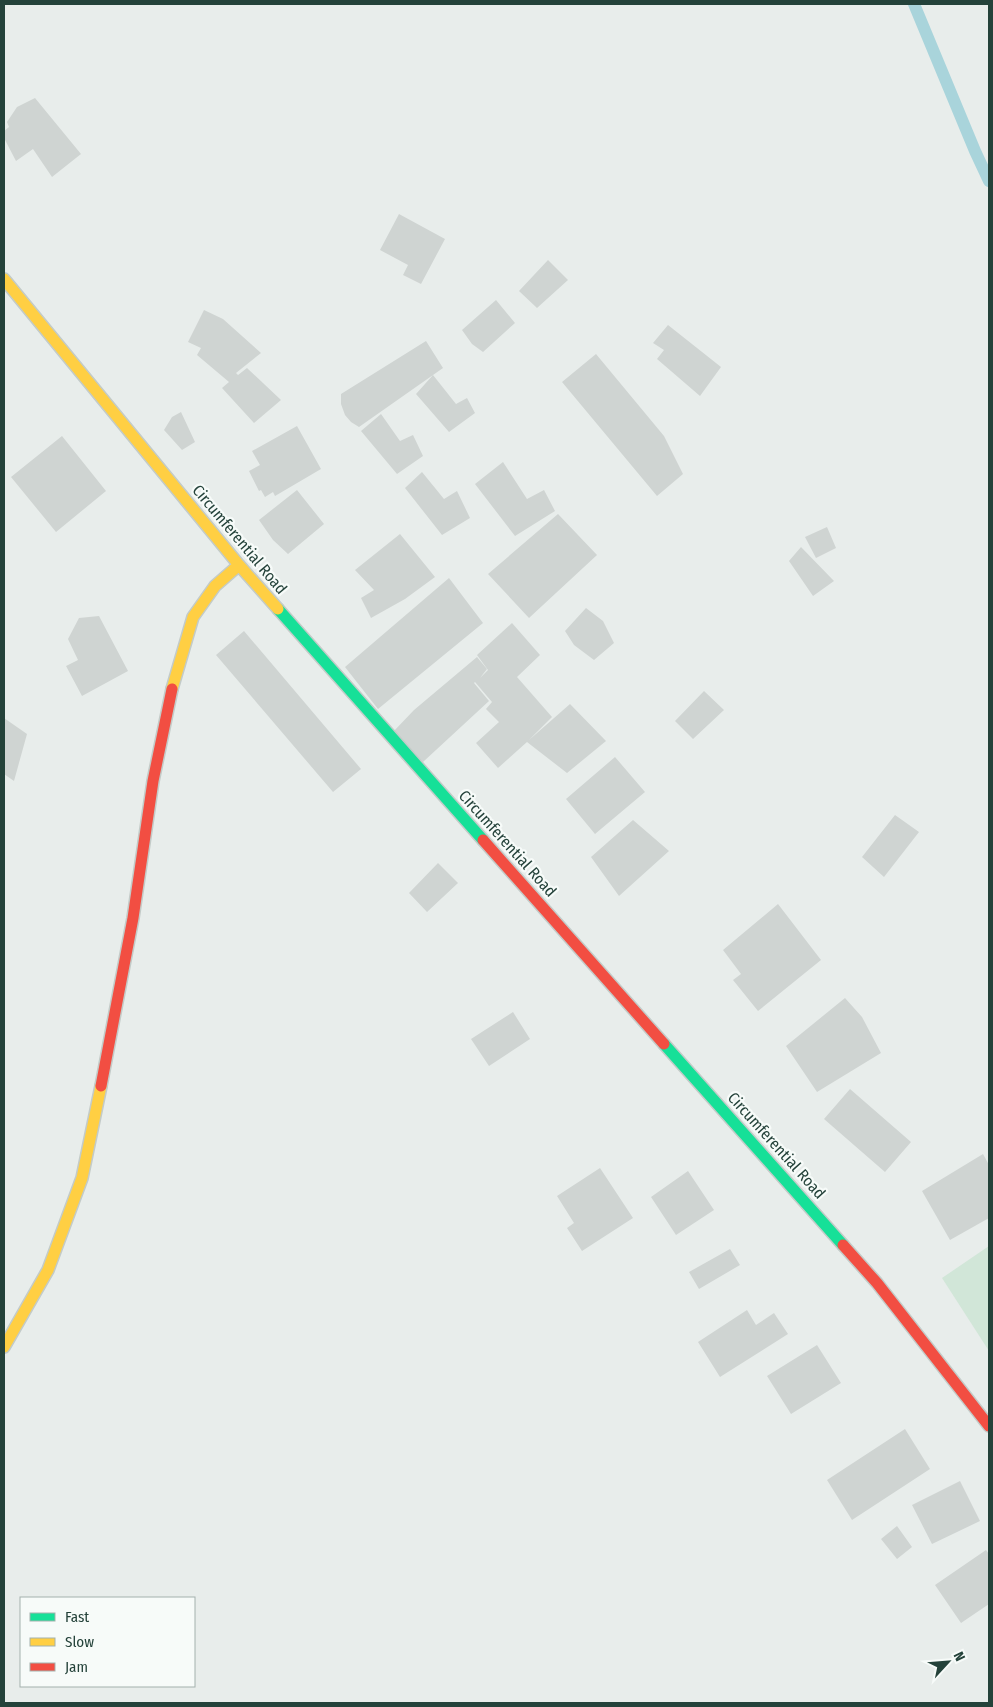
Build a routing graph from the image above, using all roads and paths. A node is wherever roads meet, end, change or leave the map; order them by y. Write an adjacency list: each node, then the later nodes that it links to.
1 (4, 279): 2 (main road, Circumferential Road)
2 (239, 565): 3 (main road); 4 (main road, Circumferential Road)
3 (4, 1347)
4 (989, 1426)

